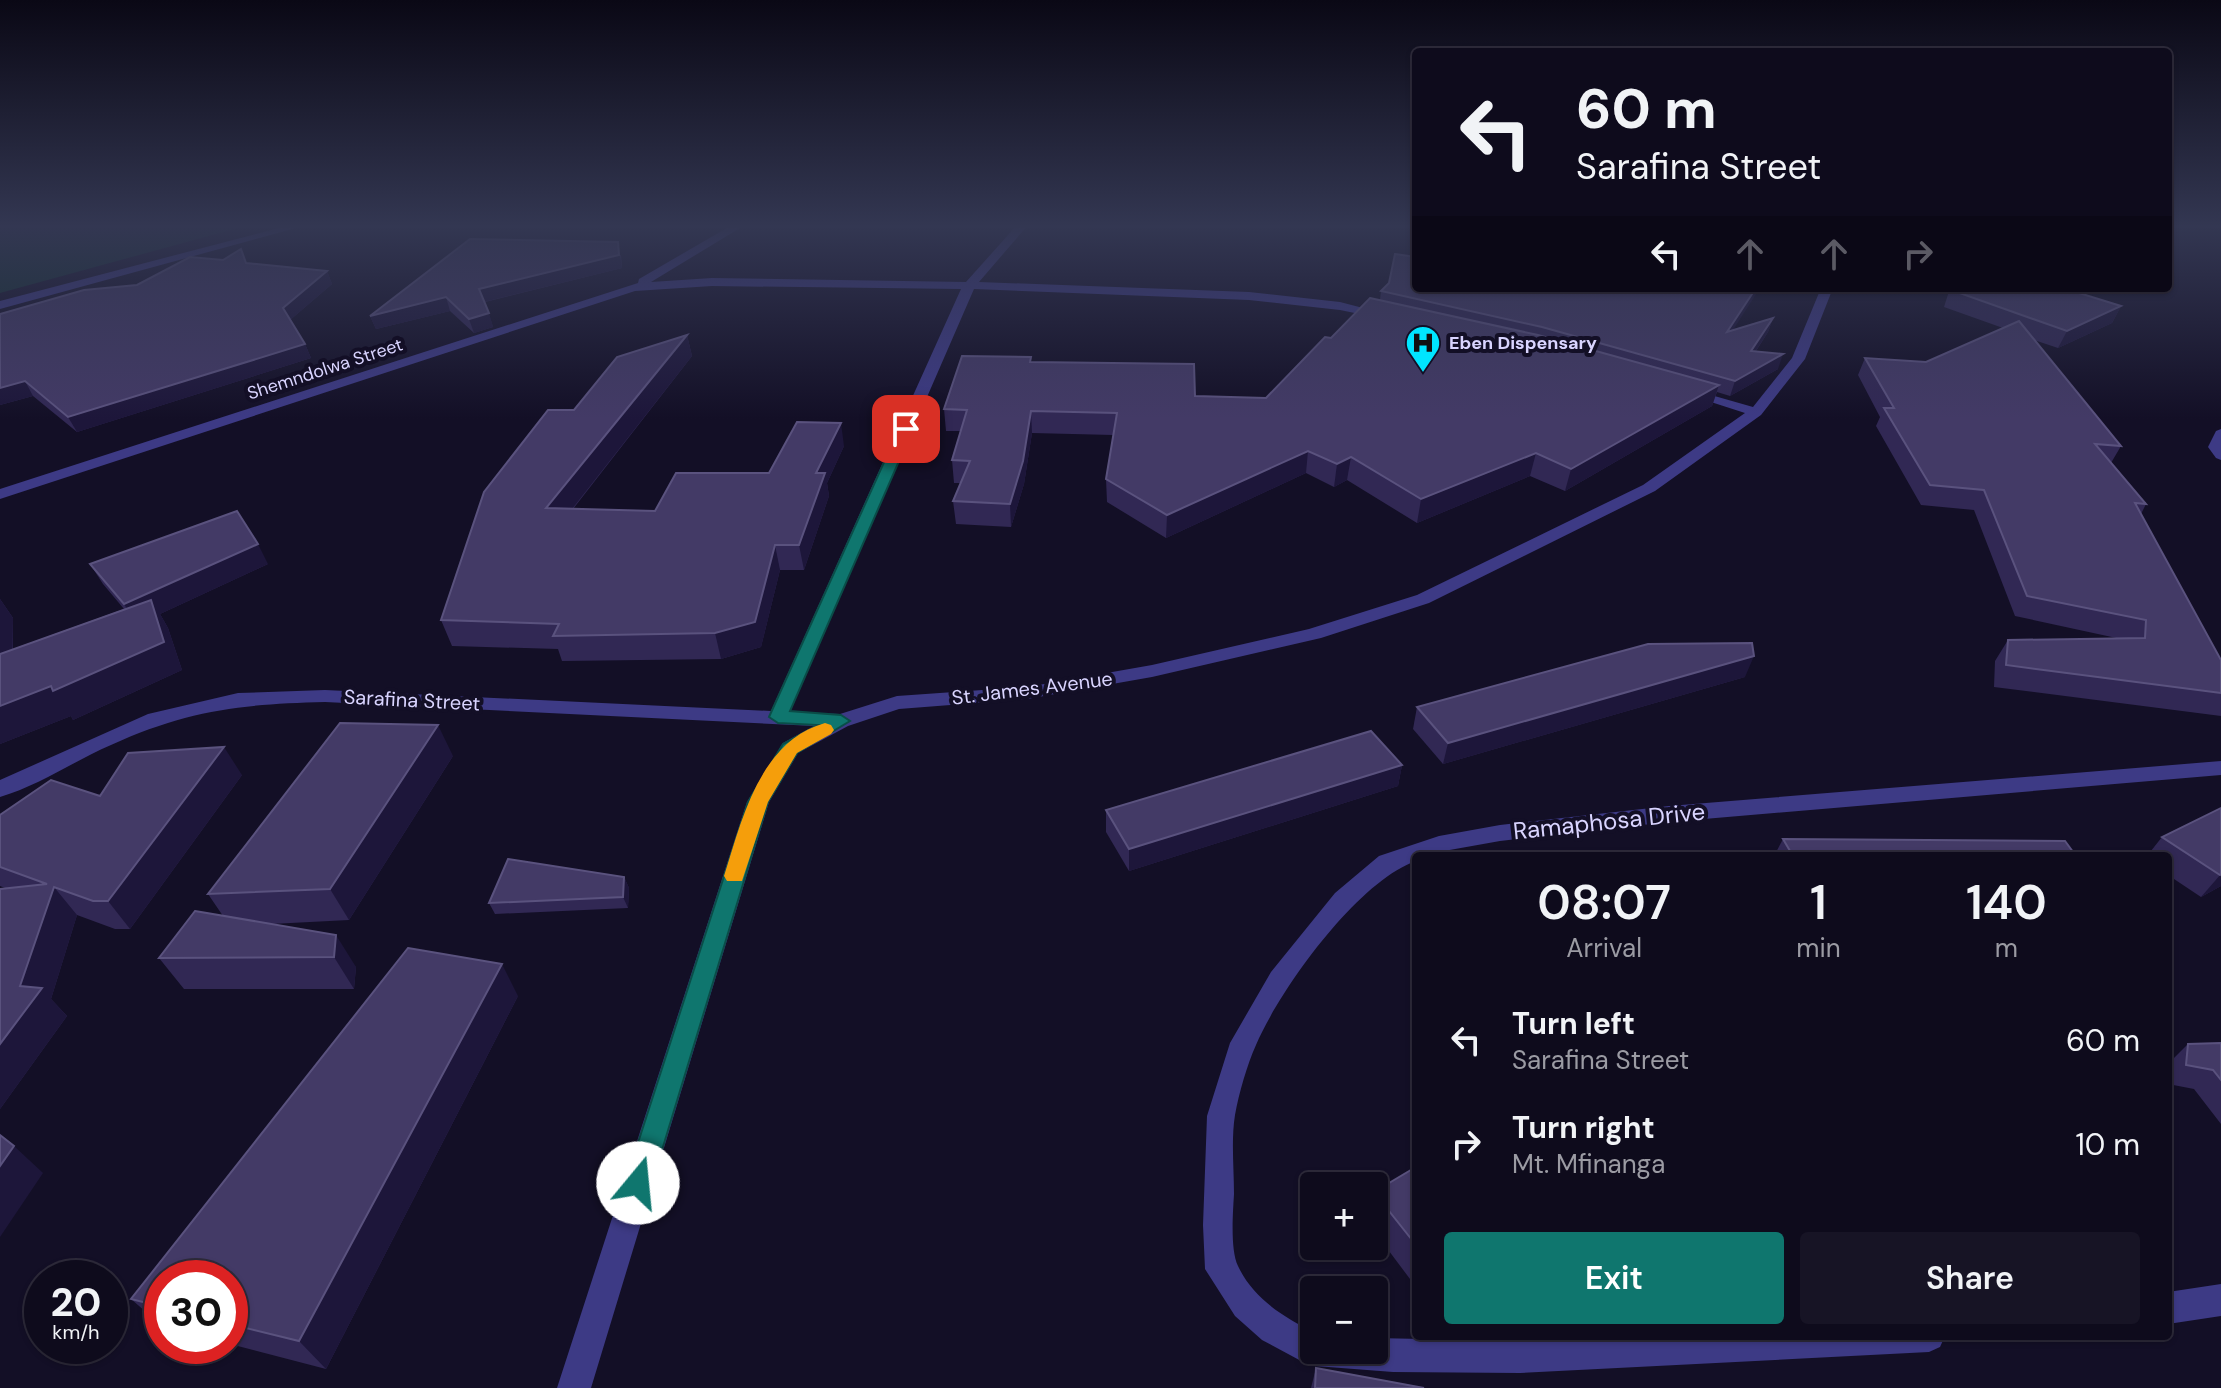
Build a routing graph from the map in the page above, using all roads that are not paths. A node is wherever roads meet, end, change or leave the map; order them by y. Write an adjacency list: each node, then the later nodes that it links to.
1 (57, 290): 6 (street)
2 (626, 290): 12 (street, Shemndolwa Street)
3 (967, 290): 13 (street)
4 (1075, 290): 7 (street, Shemndolwa Street)
5 (1825, 292): 9 (street, St. James Avenue)
6 (0, 305)
7 (1398, 318)
8 (1682, 391): 9 (street)
9 (1756, 412): 14 (street, St. James Avenue)
10 (2221, 434): 11 (street)
11 (2221, 455)
12 (0, 494)
13 (778, 717): 14 (street, Sarafina Street); 16 (street, Sarafina Street)
14 (841, 721): 22 (street, St. James Avenue)
15 (2221, 768): 17 (street, Ramaphosa Drive)
16 (0, 789)
17 (1416, 852)
18 (1412, 853): 21 (street, Ramaphosa Drive)
19 (2221, 1300): 20 (street)
20 (2172, 1307)
21 (1851, 1340)
22 (574, 1388)

